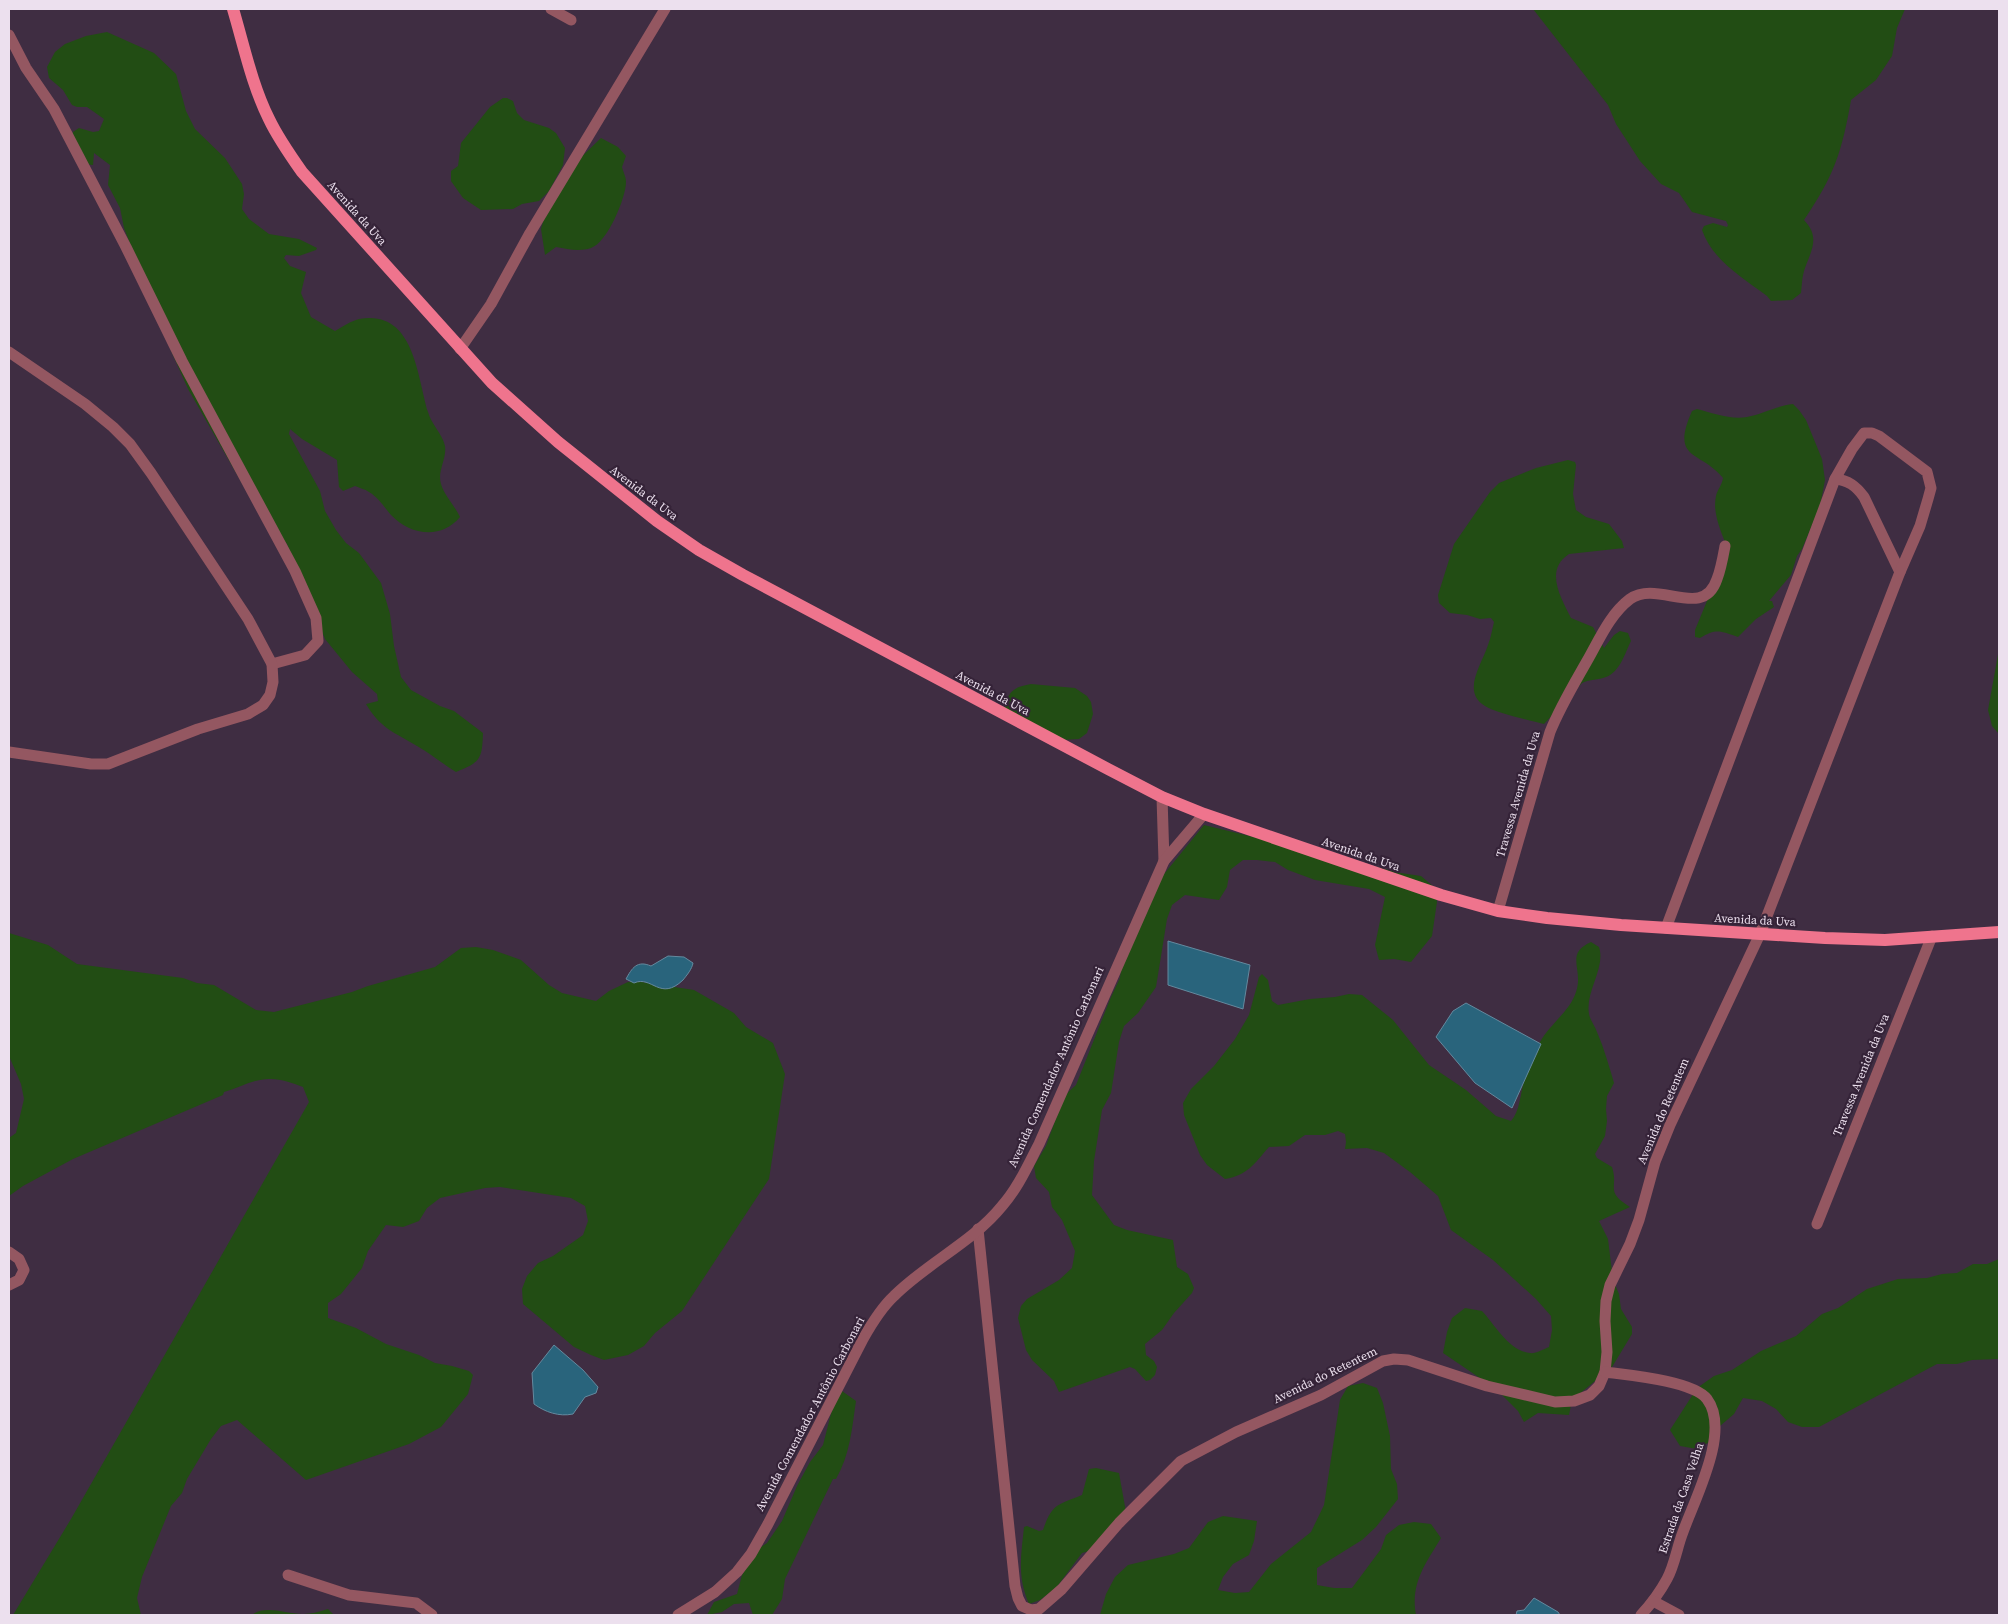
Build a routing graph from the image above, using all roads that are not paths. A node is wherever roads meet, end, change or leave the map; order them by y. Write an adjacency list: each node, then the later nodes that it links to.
1 (234, 9): 6 (main road, Avenida da Uva)
2 (551, 9): 4 (street)
3 (665, 9): 6 (street)
4 (571, 20)
5 (9, 35): 11 (street)
6 (460, 349): 13 (main road, Avenida da Uva)
7 (9, 352): 11 (street)
8 (1835, 479): 10 (street); 10 (street, Avenida do Retentem); 17 (street)
9 (1725, 546): 16 (street, Travessa Avenida da Uva)
10 (1900, 572): 19 (street, Avenida do Retentem)
11 (272, 664): 12 (street)
12 (9, 752)
13 (1162, 797): 14 (main road, Avenida da Uva); 15 (street, Avenida Comendador Antônio Carbonari)
14 (1204, 814): 15 (street, Avenida Comendador Antônio Carbonari); 16 (main road, Avenida da Uva)
15 (1164, 861): 22 (street, Avenida Comendador Antônio Carbonari)
16 (1498, 911): 17 (main road, Avenida da Uva)
17 (1666, 928): 19 (main road, Avenida da Uva)
18 (1999, 932): 20 (main road, Avenida da Uva)
19 (1760, 934): 20 (main road, Avenida da Uva); 25 (street, Avenida do Retentem)
20 (1932, 936): 21 (street, Travessa Avenida da Uva)
21 (1817, 1224)
22 (978, 1229): 25 (street, Avenida do Retentem); 29 (street, Avenida Comendador Antônio Carbonari)
23 (9, 1252): 24 (street)
24 (9, 1285)
25 (1605, 1372): 27 (street, Estrada da Casa Velha)
26 (288, 1576): 28 (street)
27 (1653, 1601): 30 (street, Estrada da Casa Velha); 31 (street)
28 (432, 1615)
29 (678, 1615)
30 (1640, 1615)
31 (1679, 1615)

